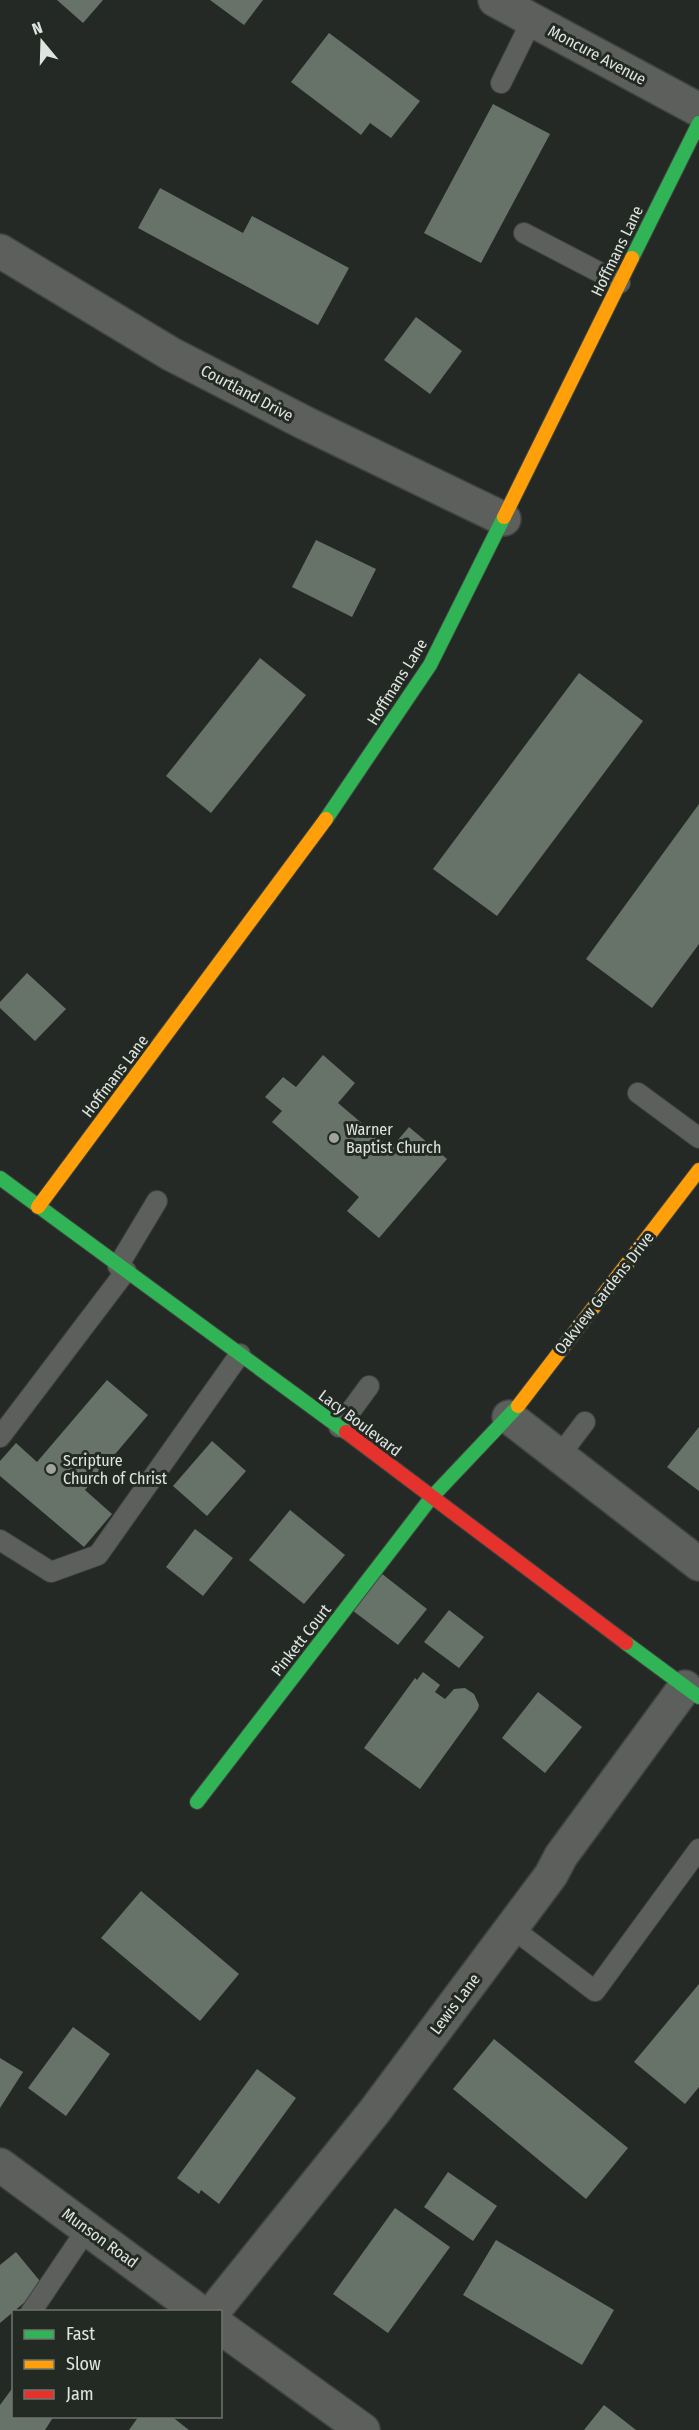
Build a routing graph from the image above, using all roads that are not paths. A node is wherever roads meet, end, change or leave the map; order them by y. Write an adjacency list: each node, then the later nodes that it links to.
1 (495, 0): 2 (street, Moncure Avenue)
2 (532, 20): 3 (lane); 4 (street, Moncure Avenue)
3 (501, 83)
4 (699, 110)
5 (699, 123): 8 (street, Hoffmans Lane)
6 (524, 233): 8 (lane)
7 (0, 251): 9 (street, Courtland Drive)
8 (620, 283): 9 (street, Hoffmans Lane)
9 (504, 519): 15 (street, Hoffmans Lane)
10 (638, 1093): 11 (lane)
11 (699, 1138)
12 (699, 1170): 19 (street, Oakview Gardens Drive)
13 (0, 1178): 15 (street, Lacy Boulevard)
14 (157, 1202): 16 (lane)
15 (38, 1207): 16 (street, Lacy Boulevard)
16 (122, 1269): 17 (street, Lacy Boulevard); 22 (lane)
17 (240, 1354): 21 (street, Lacy Boulevard); 25 (lane)
18 (369, 1386): 21 (lane)
19 (509, 1417): 23 (street); 24 (street, Oakview Gardens Drive)
20 (585, 1422): 23 (lane)
21 (339, 1427): 24 (street, Lacy Boulevard)
22 (0, 1437)
23 (560, 1455): 26 (street)
24 (431, 1498): 27 (street, Lacy Boulevard); 28 (street, Pinkett Court)
25 (0, 1540)
26 (699, 1564)
27 (692, 1692): 30 (street, Lewis Lane)
28 (196, 1802)
29 (699, 1849): 30 (lane)
30 (512, 1928): 35 (street, Lewis Lane)
31 (0, 2165): 32 (street, Munson Road)
32 (87, 2229): 33 (lane); 34 (street, Munson Road)
33 (32, 2310)
34 (197, 2310)
35 (215, 2310)
36 (222, 2328): 37 (street)
37 (363, 2430)

